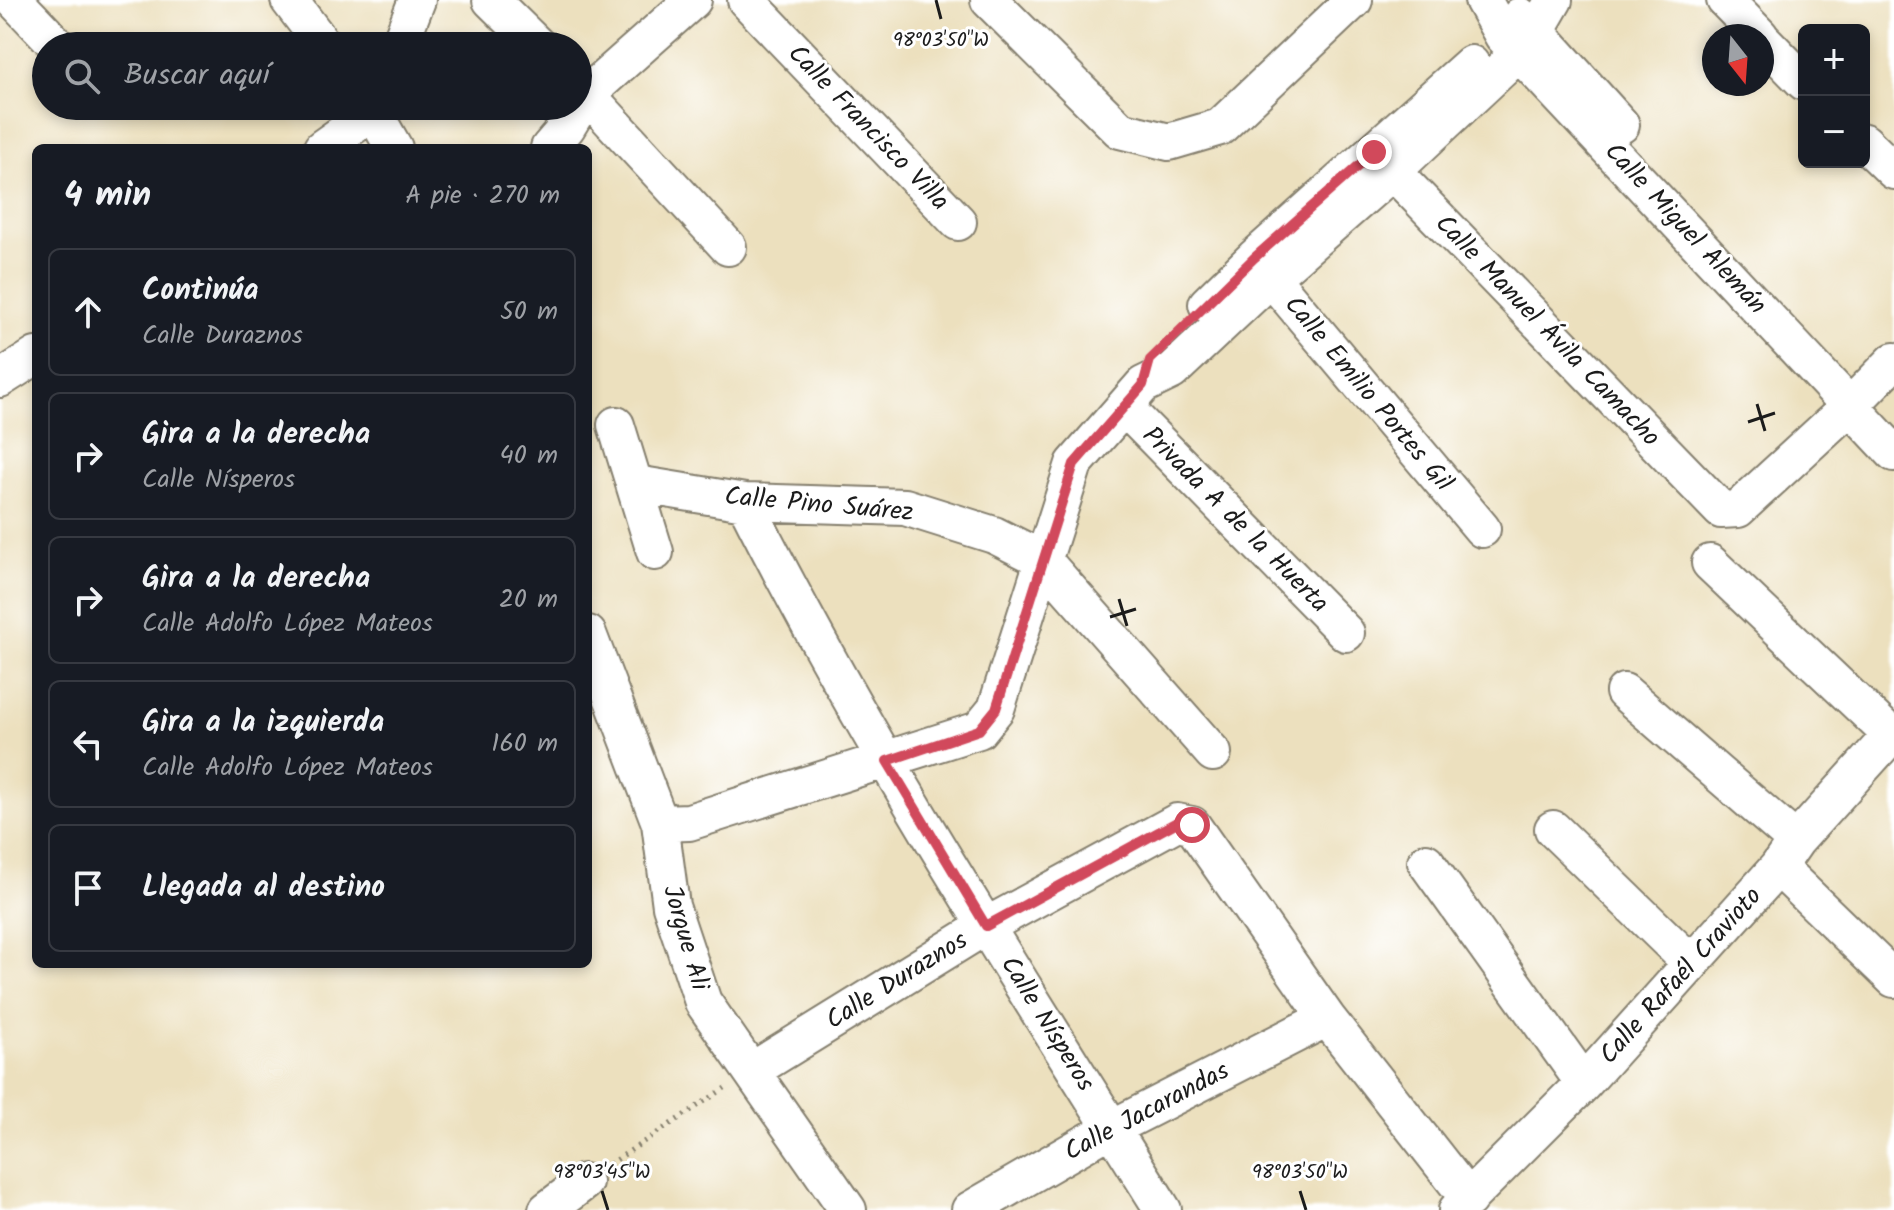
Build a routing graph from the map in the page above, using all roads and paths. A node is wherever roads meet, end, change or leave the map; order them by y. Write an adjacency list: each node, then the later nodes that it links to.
1 (14, 0): 14 (street)
2 (289, 0): 15 (street)
3 (417, 0): 16 (street)
4 (491, 0): 17 (street)
5 (693, 0): 20 (street)
6 (725, 0): 21 (street)
7 (746, 0): 32 (street, Calle Francisco Villa)
8 (989, 0): 9 (street)
9 (1354, 0)
10 (1484, 0): 12 (street, Calle Miguel Alemán)
11 (1725, 0): 13 (street)
12 (1531, 22): 30 (street); 39 (street, Calle Miguel Alemán)
13 (1748, 24)
14 (45, 32)
15 (313, 32)
16 (404, 32)
17 (524, 32)
18 (1774, 51): 19 (street)
19 (1798, 76)
20 (592, 92)
21 (592, 93)
22 (592, 100): 33 (street)
23 (358, 120): 27 (street)
24 (380, 120): 28 (street)
25 (571, 120): 26 (street)
26 (558, 138)
27 (327, 144)
28 (392, 144)
29 (1870, 148): 31 (street)
30 (1383, 162): 34 (street); 39 (street, Calle Manuel Ávila Camacho)
31 (1894, 171)
32 (958, 222)
33 (728, 247)
34 (1263, 268): 38 (street); 45 (street, Calle Emilio Portes Gil)
35 (32, 359): 37 (street)
36 (1894, 361): 39 (street)
37 (0, 379)
38 (1134, 396): 47 (street); 49 (street, Privada A de la Huerta)
39 (1858, 398): 40 (street, Calle Miguel Alemán); 42 (street, Calle Miguel Alemán)
40 (1894, 419)
41 (616, 425): 43 (street)
42 (1894, 453)
43 (636, 484): 44 (street, Calle Pino Suárez); 46 (street)
44 (745, 502): 47 (street, Calle Pino Suárez); 54 (street, Calle Nísperos)
45 (1482, 529)
46 (655, 552)
47 (1042, 559): 53 (street); 54 (street)
48 (1710, 563): 52 (street)
49 (1346, 633)
50 (592, 644): 55 (street, Jorgue Ali)
51 (1624, 692): 57 (street)
52 (1892, 733): 57 (street, Calle Rafaél Cravioto)
53 (1213, 753)
54 (887, 761): 55 (street); 59 (street, Calle Nísperos)
55 (660, 823): 63 (street, Jorgue Ali)
56 (1553, 829): 60 (street)
57 (1787, 854): 60 (street, Calle Rafaél Cravioto); 61 (street)
58 (1426, 862): 64 (street)
59 (986, 926): 62 (street, Calle Duraznos); 63 (street, Calle Duraznos); 65 (street, Calle Nísperos)
60 (1691, 963): 64 (street, Calle Rafaél Cravioto)
61 (1894, 979)
62 (1327, 1018): 65 (street, Calle Jacarandas); 68 (street, Calle Duraznos)
63 (753, 1070): 66 (path); 67 (street, Jorgue Ali)
64 (1584, 1083): 68 (street, Calle Rafaél Cravioto)
65 (1112, 1128): 70 (street, Calle Jacarandas); 71 (street, Calle Nísperos)
66 (584, 1182): 69 (street)
67 (834, 1204)
68 (1463, 1204)
69 (547, 1210)
70 (970, 1210)
71 (1163, 1210)

